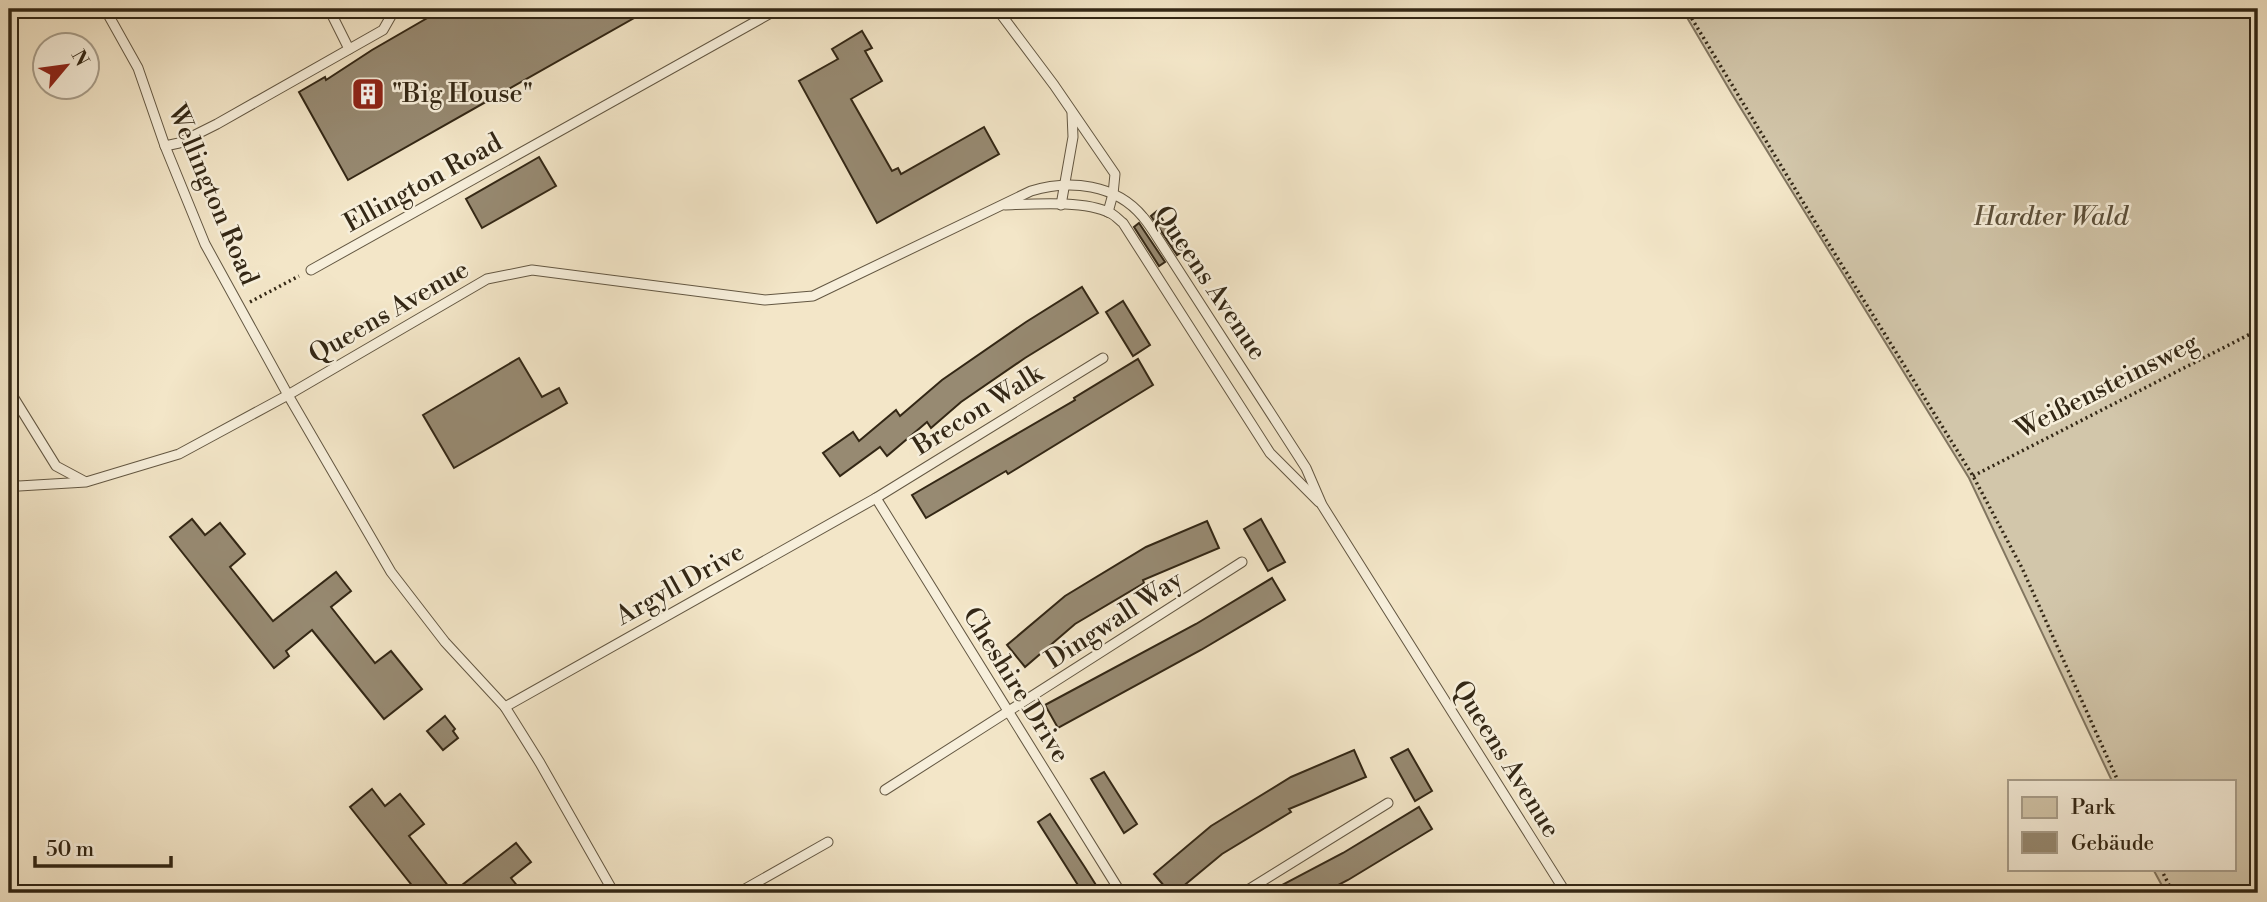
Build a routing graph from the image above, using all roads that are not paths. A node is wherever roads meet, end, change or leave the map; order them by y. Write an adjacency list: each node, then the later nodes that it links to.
1 (105, 9): 8 (lane, Wellington Road)
2 (329, 9): 6 (lane)
3 (395, 9): 6 (lane)
4 (997, 9): 7 (lane)
5 (772, 10): 14 (lane, Ellington Road)
6 (349, 49): 8 (lane)
7 (1072, 113): 9 (lane); 10 (lane)
8 (165, 146): 17 (lane, Wellington Road)
9 (1065, 185): 10 (lane, Queens Avenue); 11 (lane); 12 (lane, Queens Avenue)
10 (1113, 194): 13 (lane); 21 (lane, Queens Avenue)
11 (1061, 205): 12 (lane, Queens Avenue); 13 (lane, Queens Avenue)
12 (1000, 206): 17 (lane, Queens Avenue)
13 (1108, 212): 21 (lane, Queens Avenue)
14 (311, 270)
15 (1103, 358): 20 (lane, Brecon Walk)
16 (9, 390): 18 (lane)
17 (288, 395): 18 (lane, Queens Avenue); 23 (lane, Wellington Road)
18 (86, 482): 19 (lane, Queens Avenue)
19 (9, 484)
20 (876, 498): 23 (lane, Argyll Drive); 24 (lane, Cheshire Drive)
21 (1322, 505): 32 (lane, Queens Avenue)
22 (1242, 562): 24 (lane, Dingwall Way)
23 (505, 707): 28 (lane, Wellington Road)
24 (1008, 712): 25 (lane, Dingwall Way); 30 (lane, Cheshire Drive)
25 (885, 790)
26 (1388, 803): 31 (lane)
27 (828, 842): 29 (lane)
28 (614, 893)
29 (738, 893)
30 (1121, 893)
31 (1243, 893)
32 (1566, 893)

